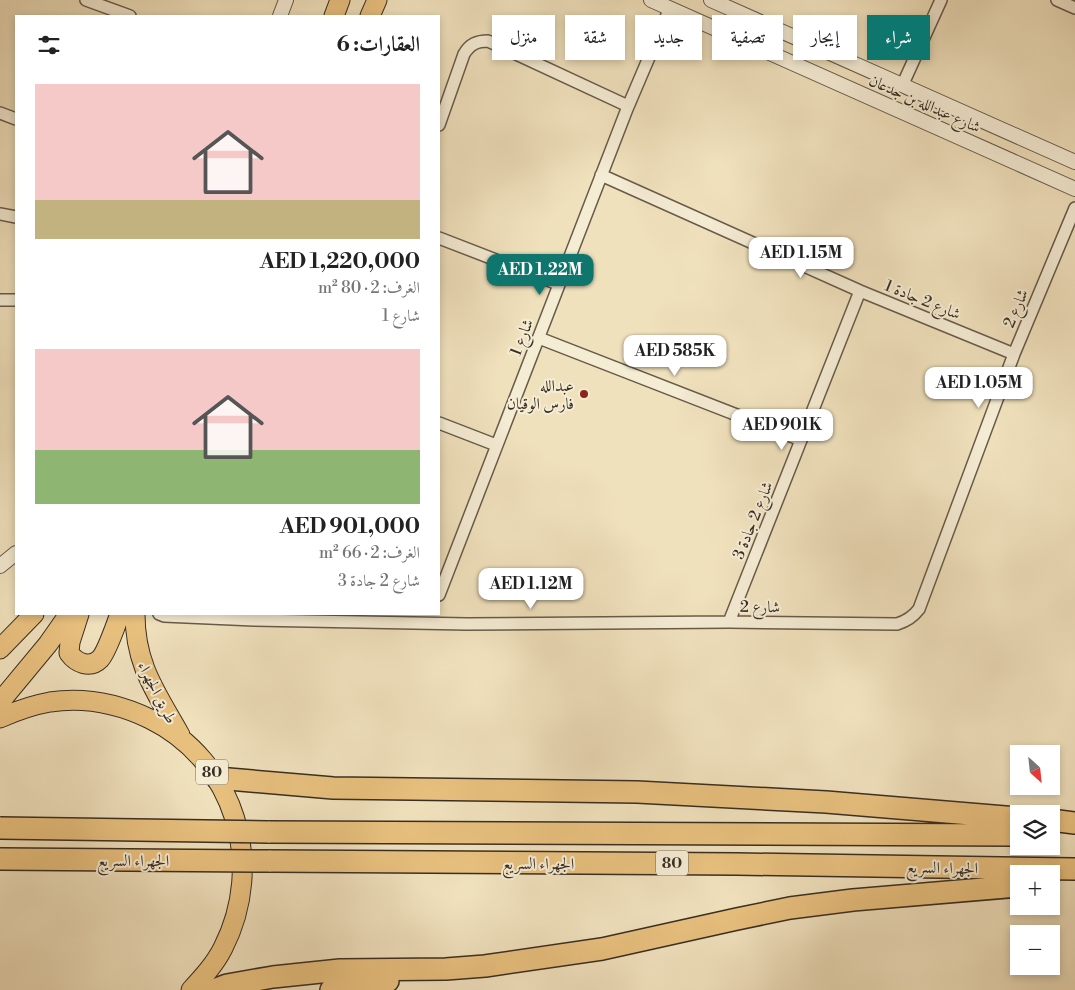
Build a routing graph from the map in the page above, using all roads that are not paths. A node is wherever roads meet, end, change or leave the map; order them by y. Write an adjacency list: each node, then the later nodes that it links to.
1 (86, 0): 11 (street)
2 (286, 0): 12 (street)
3 (340, 0): 13 (highway)
4 (376, 0): 14 (highway)
5 (651, 0): 9 (street, شارع عبدالله بن جدعان)
6 (710, 0): 16 (street, شارع عبدالله بن جدعان)
7 (941, 0): 23 (street)
8 (1057, 0): 10 (street)
9 (670, 8): 15 (street, شارع عبدالله بن جدعان); 24 (street, شارع 1)
10 (1075, 8)
11 (127, 15)
12 (280, 15)
13 (334, 15)
14 (370, 15)
15 (712, 27)
16 (789, 36): 17 (street, شارع عبدالله بن جدعان); 18 (street)
17 (793, 38)
18 (783, 56)
19 (783, 59): 22 (street, شارع عبدالله بن جدعان)
20 (799, 60): 22 (street)
21 (842, 60): 23 (street, شارع عبدالله بن جدعان)
22 (802, 67): 30 (street, شارع عبدالله بن جدعان)
23 (902, 86): 28 (street, شارع عبدالله بن جدعان)
24 (628, 106): 27 (street); 29 (street, شارع 1)
25 (0, 113): 26 (street)
26 (15, 119)
27 (440, 122)
28 (1075, 162)
29 (601, 175): 35 (street, شارع 1); 36 (street, شارع 2 جادة 1)
30 (1075, 189)
31 (1075, 208): 40 (street, شارع 2)
32 (0, 214): 33 (street)
33 (15, 217)
34 (440, 238): 35 (street)
35 (558, 284): 39 (street, شارع 1)
36 (860, 291): 40 (street, شارع 2 جادة 1); 42 (street, شارع 2 جادة 3)
37 (0, 300): 38 (street)
38 (15, 300)
39 (539, 338): 42 (street); 43 (street, شارع 1)
40 (1014, 354): 55 (street, شارع 2)
41 (440, 423): 43 (street)
42 (801, 440): 55 (street, شارع 2 جادة 3)
43 (496, 445): 46 (street, شارع 1)
44 (15, 554): 45 (street)
45 (0, 566)
46 (440, 593)
47 (33, 615): 56 (highway)
48 (69, 615): 57 (highway)
49 (79, 615): 50 (highway)
50 (120, 615)
51 (135, 615): 59 (highway, طريق الجهراء / 80)
52 (162, 615): 53 (street, شارع 2)
53 (255, 617): 54 (street, شارع 2)
54 (430, 618): 55 (street, شارع 2)
55 (729, 622)
56 (0, 649)
57 (0, 702)
58 (0, 718): 59 (highway, 80)
59 (183, 740): 60 (highway, 80)
60 (217, 778): 61 (highway); 74 (highway, 80)
61 (1010, 817)
62 (1060, 821): 63 (highway)
63 (1075, 823)
64 (0, 828): 65 (highway, الجهراء السريع / 80, bridge)
65 (1010, 835)
66 (1060, 835): 67 (highway)
67 (1075, 835)
68 (0, 859): 69 (highway, الجهراء السريع / 80, bridge)
69 (1075, 869)
70 (1075, 882): 71 (highway)
71 (1060, 883)
72 (1010, 887): 73 (highway)
73 (446, 970): 75 (highway); 76 (highway)
74 (191, 990)
75 (214, 990)
76 (331, 990)

